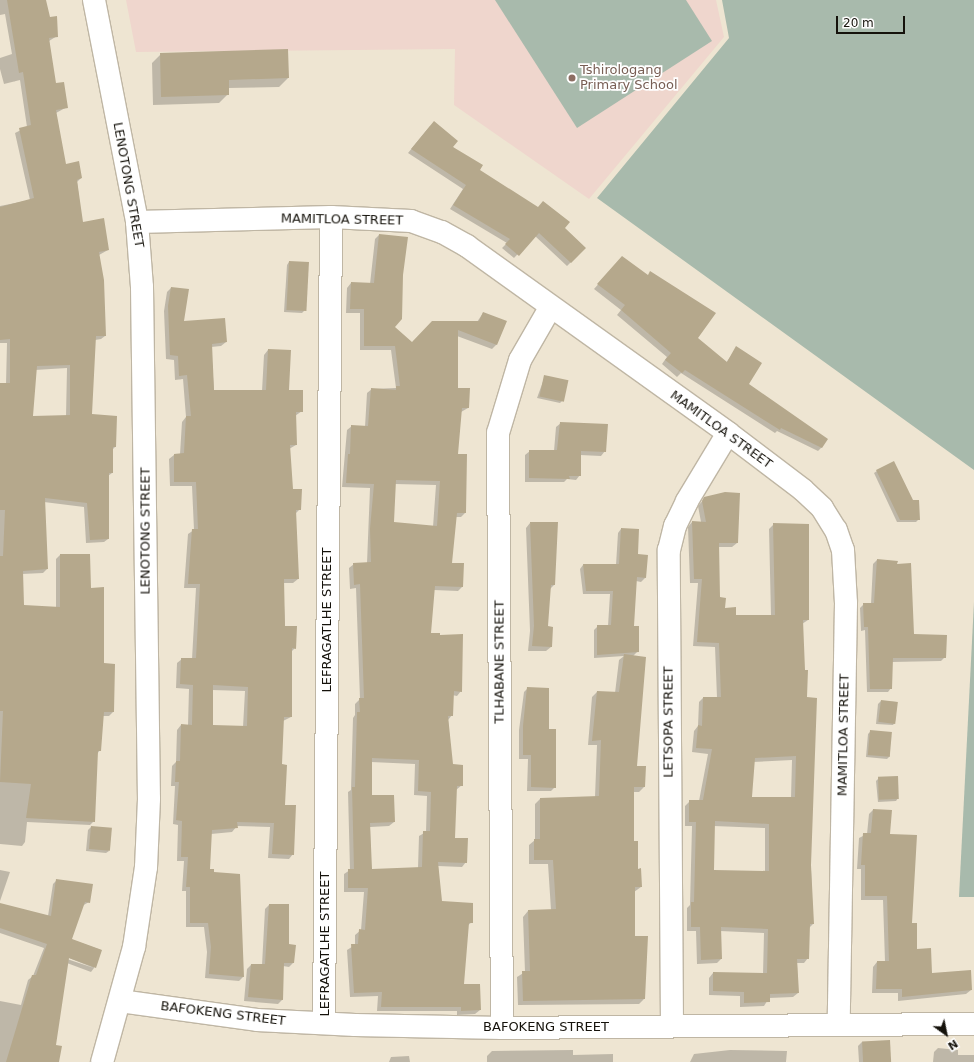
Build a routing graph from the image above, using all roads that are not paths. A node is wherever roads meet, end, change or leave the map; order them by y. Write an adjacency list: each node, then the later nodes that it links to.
1 (94, 0): 3 (street, LENOTONG STREET)
2 (330, 217): 3 (street, MAMITLOA STREET); 4 (street, MAMITLOA STREET); 7 (street, LEFRAGATLHE STREET)
3 (137, 222): 6 (street, LENOTONG STREET)
4 (550, 308): 5 (street, MAMITLOA STREET); 11 (street, TLHABANE STREET)
5 (728, 433): 8 (street, MAMITLOA STREET); 10 (street, LETSOPA STREET)
6 (120, 1001): 7 (street, BAFOKENG STREET); 12 (street, LENOTONG STREET)
7 (324, 1023): 11 (street, BAFOKENG STREET)
8 (839, 1024): 9 (street, BAFOKENG STREET); 10 (street, BAFOKENG STREET)
9 (974, 1024)
10 (672, 1026): 11 (street, BAFOKENG STREET)
11 (502, 1028)
12 (102, 1062)

